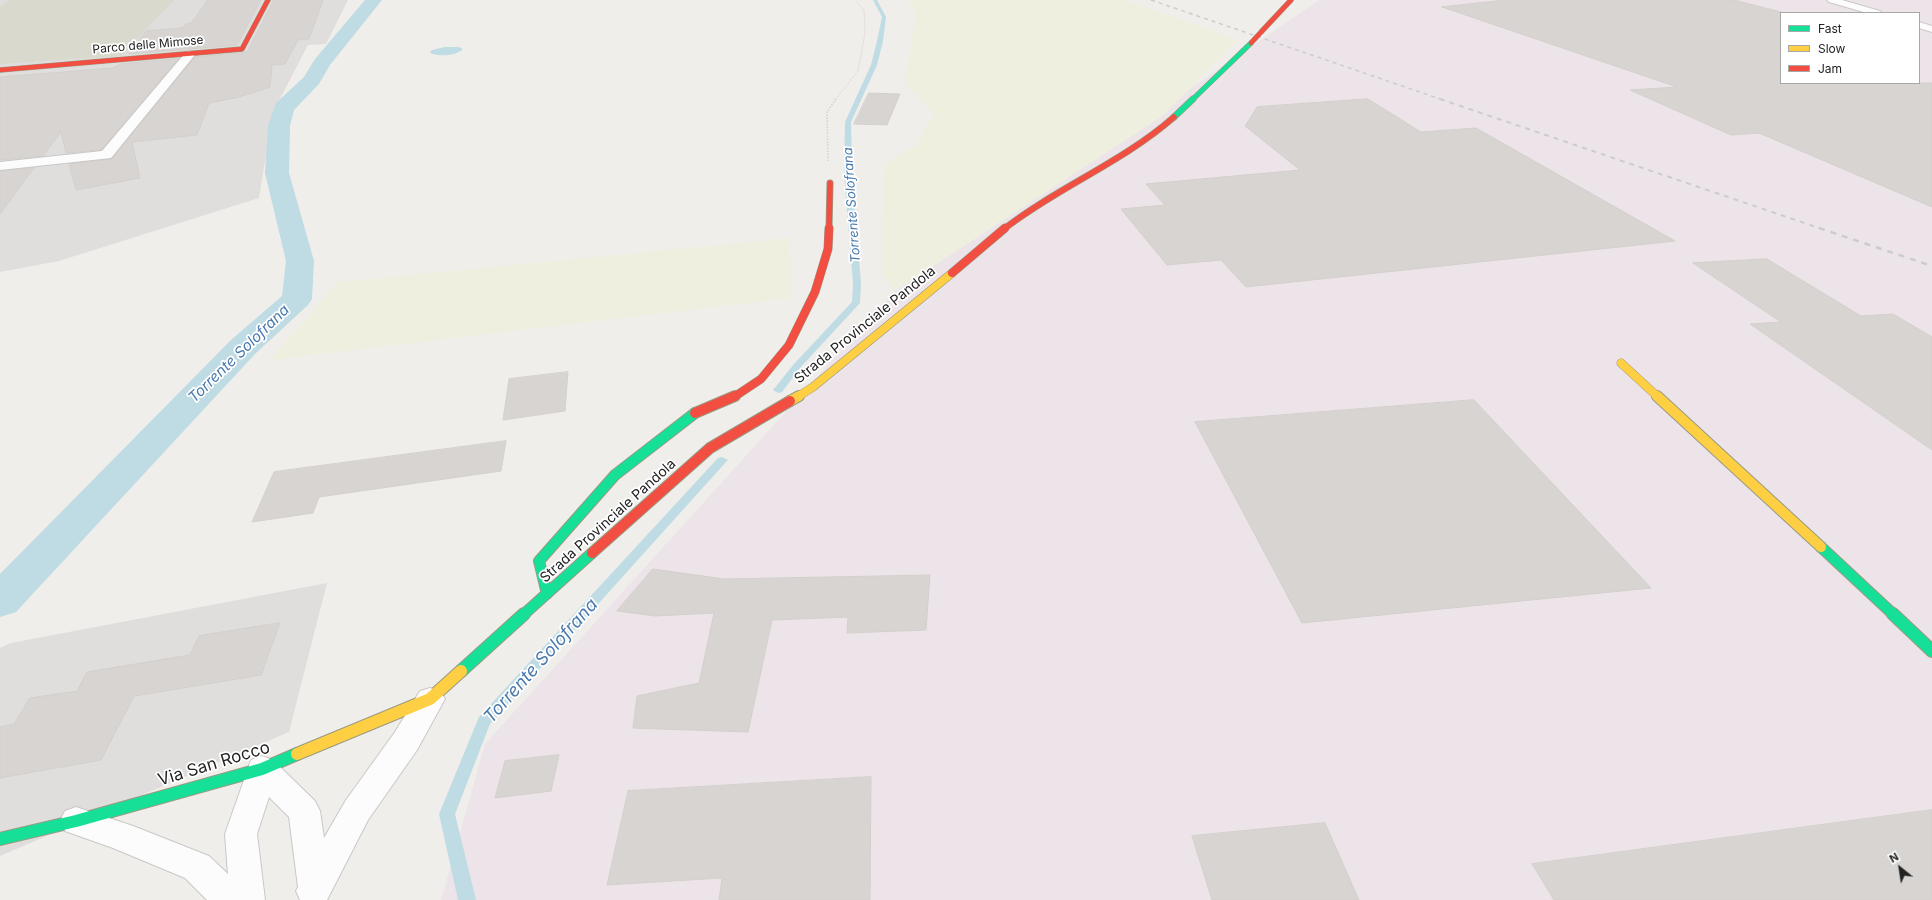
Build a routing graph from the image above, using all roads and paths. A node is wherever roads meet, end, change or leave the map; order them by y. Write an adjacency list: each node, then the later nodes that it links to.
1 (268, 0): 8 (street, Parco delle Mimose)
2 (855, 0): 11 (path)
3 (1292, 0): 13 (street, Strada Provinciale Pandola, bridge)
4 (1832, 0): 5 (street)
5 (1874, 12)
6 (1920, 25): 7 (street)
7 (1932, 29)
8 (190, 54): 9 (street, Parco delle Mimose); 10 (street)
9 (0, 70)
10 (0, 166)
11 (830, 183): 13 (street)
12 (1621, 363): 14 (street)
13 (547, 594): 15 (street, Strada Provinciale Pandola)
14 (1932, 651)
15 (430, 699): 16 (street, Via San Rocco); 19 (street)
16 (262, 769): 17 (street, Via San Rocco); 19 (street); 21 (street)
17 (76, 821): 18 (street, Via San Rocco); 20 (street)
18 (0, 839)
19 (312, 894)
20 (231, 900)
21 (248, 900)

